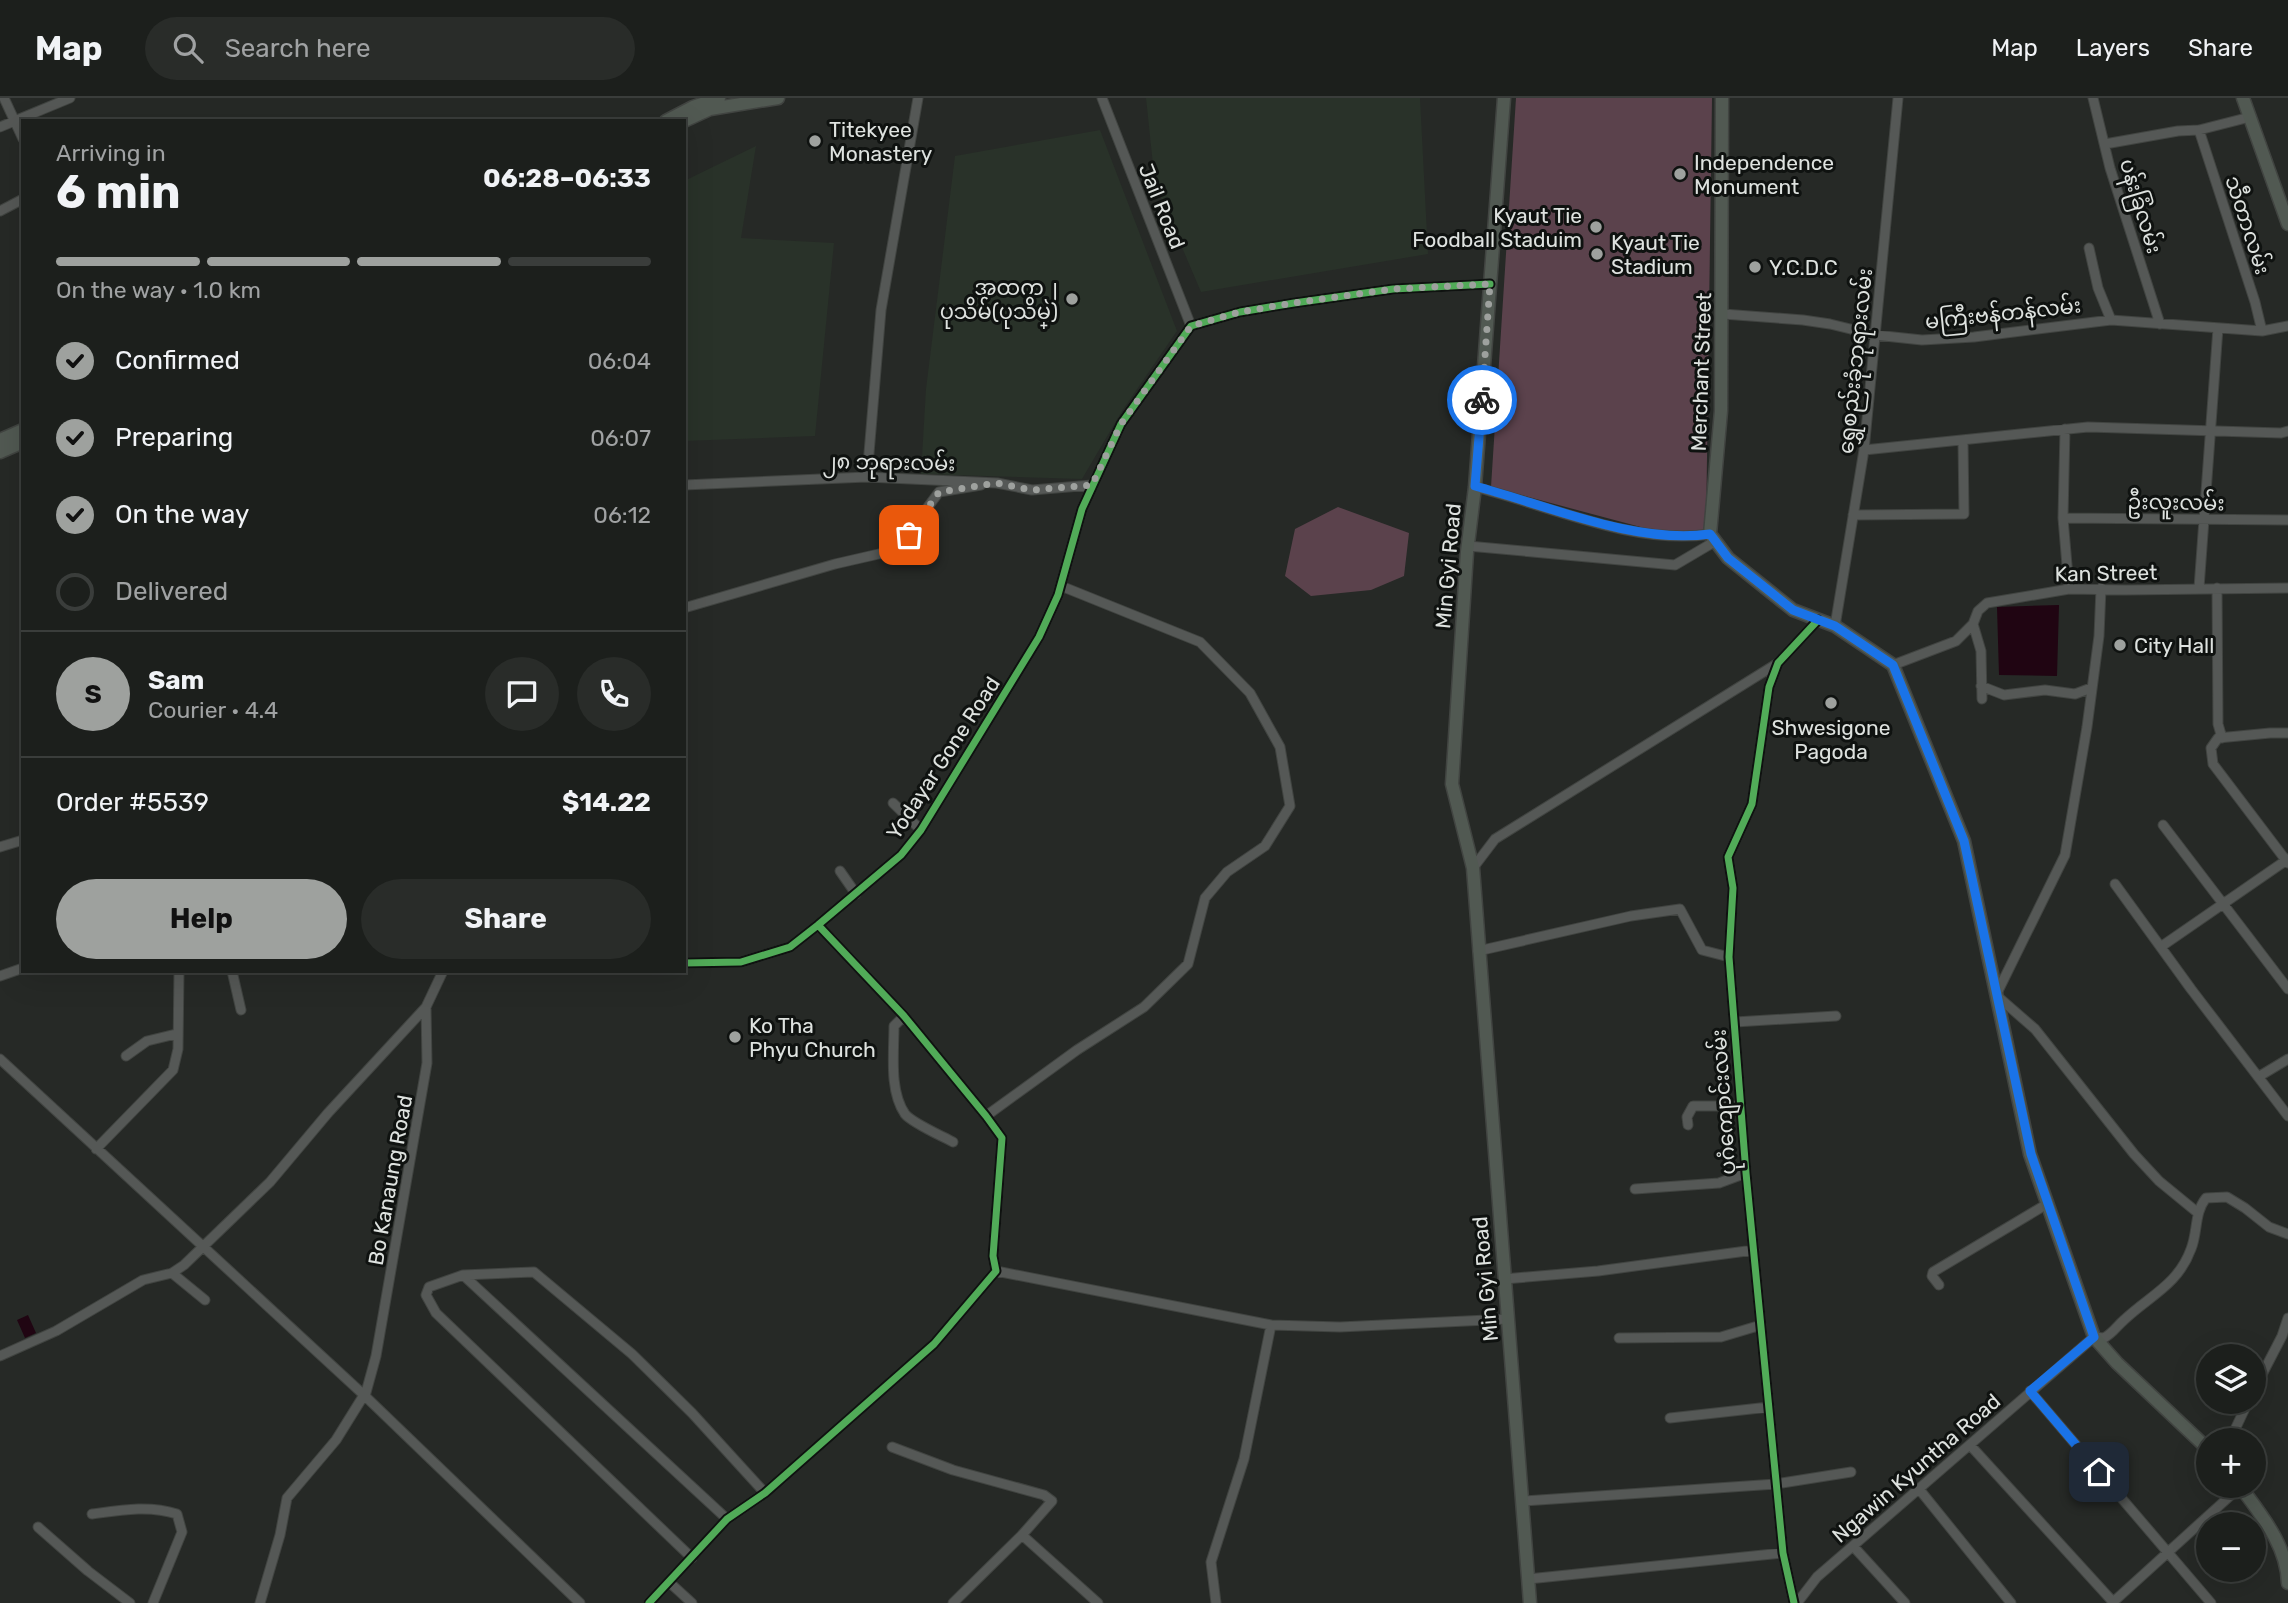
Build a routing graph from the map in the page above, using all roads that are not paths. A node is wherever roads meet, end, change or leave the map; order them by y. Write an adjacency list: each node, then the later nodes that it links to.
1 (4, 98): 15 (street)
2 (70, 98): 15 (street)
3 (778, 98): 11 (main road)
4 (918, 98): 42 (street)
5 (1102, 98): 28 (street, Jail Road)
6 (1504, 98): 24 (main road, Min Gyi Road)
7 (1722, 98): 25 (main road, Merchant Street)
8 (1898, 98): 32 (street, ရွှေစည်းခုံဘုရားလမ်း)
9 (2093, 98): 19 (street, ပန်းခြံလမ်း)
10 (2243, 98): 12 (main road)
11 (714, 101): 13 (main road); 14 (main road)
12 (2250, 117): 17 (street); 22 (main road)
13 (671, 119)
14 (686, 120)
15 (13, 122): 16 (street); 18 (street)
16 (0, 127)
17 (2199, 130): 19 (street); 31 (street, သီတာလမ်း)
18 (21, 136)
19 (2105, 144): 27 (street, ပန်းခြံလမ်း)
20 (21, 200): 21 (street)
21 (0, 211)
22 (2288, 224)
23 (2089, 248): 26 (street)
24 (1490, 284): 28 (street); 46 (main road, Min Gyi Road)
25 (1723, 314): 32 (street, မကြီးဗန်တန်လမ်း); 51 (main road, Merchant Street)
26 (2111, 320): 27 (street, မကြီးဗန်တန်လမ်း); 32 (street, မကြီးဗန်တန်လမ်း)
27 (2160, 324): 30 (street, မကြီးဗန်တန်လမ်း)
28 (1191, 326): 45 (street, Yodayar Gone Road)
29 (2288, 326): 31 (street, မကြီးဗန်တန်လမ်း)
30 (2218, 328): 31 (street, မကြီးဗန်တန်လမ်း); 34 (street)
31 (2262, 331)
32 (1875, 335): 40 (street, ရွှေစည်းခုံဘုရားလမ်း)
33 (2065, 429): 34 (street); 38 (street); 48 (street)
34 (2211, 430): 35 (street); 49 (street)
35 (2288, 430)
36 (21, 431): 37 (main road)
37 (0, 440)
38 (1963, 440): 40 (street); 47 (street)
39 (21, 443): 41 (main road)
40 (1864, 450): 47 (street, ရွှေစည်းခုံဘုရားလမ်း)
41 (0, 452)
42 (867, 477): 43 (street, ၂၈ ဘုရားလမ်း); 44 (street, ၂၈ ဘုရားလမ်း)
43 (997, 483): 45 (street, ၂၈ ဘုရားလမ်း); 59 (street)
44 (686, 485)
45 (1092, 485): 53 (street, Yodayar Gone Road)
46 (1475, 486): 51 (street); 52 (main road, Min Gyi Road)
47 (1853, 515): 62 (street, ရွှေစည်းခုံဘုရားလမ်း)
48 (2063, 518): 49 (street, ဦးလူးလမ်း); 58 (street)
49 (2204, 520): 50 (street, ဦးလူးလမ်း); 55 (street)
50 (2288, 520)
51 (1712, 538): 52 (street); 60 (main road)
52 (1468, 546): 76 (main road, Min Gyi Road)
53 (1061, 586): 72 (street, Yodayar Gone Road); 104 (street)
54 (2101, 588): 55 (street, Kan Street); 58 (street, Kan Street); 66 (street)
55 (2199, 588): 56 (street, Kan Street)
56 (2217, 588): 57 (street, Kan Street); 69 (street)
57 (2288, 588)
58 (2069, 589): 61 (street, Kan Street)
59 (686, 607)
60 (1818, 620): 62 (main road); 63 (street, ပုဂံကျောင်းလမ်း)
61 (1973, 624): 64 (street, Kan Street); 65 (street)
62 (1835, 626): 64 (main road)
63 (1778, 663): 76 (street); 84 (street, ပုဂံကျောင်းလမ်း)
64 (1893, 665): 92 (main road)
65 (1981, 687): 66 (street); 67 (street)
66 (2091, 688): 92 (street)
67 (1982, 699)
68 (2288, 733): 69 (street)
69 (2222, 738): 75 (street)
70 (892, 803): 72 (street)
71 (2163, 825): 80 (street)
72 (921, 830): 79 (street, Yodayar Gone Road)
73 (21, 841): 74 (street)
74 (0, 847)
75 (2287, 861): 80 (street)
76 (1473, 867): 83 (main road, Min Gyi Road)
77 (840, 872): 79 (street)
78 (2115, 884): 82 (street)
79 (856, 894): 81 (street, Yodayar Gone Road)
80 (2224, 905): 82 (street); 91 (street)
81 (818, 925): 85 (street, Yodayar Gone Road); 96 (street)
82 (2162, 946): 102 (street)
83 (1478, 951): 84 (street); 119 (main road, Min Gyi Road)
84 (1729, 957): 97 (street, ပုဂံကျောင်းလမ်း)
85 (686, 963)
86 (21, 969): 90 (street)
87 (178, 973): 98 (street)
88 (232, 973): 94 (street)
89 (442, 973): 93 (street, Bo Kanaung Road)
90 (0, 976)
91 (2288, 989)
92 (1997, 995): 111 (main road); 112 (street)
93 (426, 1007): 114 (street); 131 (street, Bo Kanaung Road)
94 (241, 1010)
95 (1836, 1016): 97 (street)
96 (904, 1017): 104 (street); 107 (street)
97 (1734, 1022): 103 (street, ပုဂံကျောင်းလမ်း)
98 (176, 1034): 99 (street); 108 (street)
99 (126, 1056)
100 (0, 1059): 108 (street)
101 (2288, 1059): 102 (street)
102 (2258, 1077): 105 (street)
103 (1741, 1106): 106 (street); 109 (street, ပုဂံကျောင်းလမ်း)
104 (986, 1116): 116 (street)
105 (2288, 1116)
106 (1688, 1125)
107 (953, 1142)
108 (96, 1149): 114 (street)
109 (1746, 1173): 110 (street); 115 (street, ပုဂံကျောင်းလမ်း)
110 (1634, 1189)
111 (2047, 1204): 120 (street); 126 (main road)
112 (2198, 1213): 113 (street); 126 (street, Ngawin Kyuntha Road)
113 (2288, 1234)
114 (204, 1248): 117 (street); 131 (street)
115 (1754, 1250): 119 (street); 125 (street, ပုဂံကျောင်းလမ်း)
116 (996, 1271): 124 (street); 140 (street)
117 (172, 1273): 121 (street); 128 (street)
118 (463, 1275): 140 (street); 145 (street); 151 (street)
119 (1504, 1279): 123 (main road, Min Gyi Road)
120 (1939, 1285)
121 (205, 1300)
122 (2288, 1318): 129 (street)
123 (1508, 1319): 124 (street); 143 (main road, Min Gyi Road)
124 (1271, 1325): 165 (street)
125 (1761, 1325): 127 (street); 132 (street, ပုဂံကျောင်းလမ်း)
126 (2094, 1337): 130 (street, Ngawin Kyuntha Road); 134 (main road)
127 (1619, 1338)
128 (0, 1356)
129 (2266, 1367)
130 (2030, 1391): 135 (street, Ngawin Kyuntha Road); 149 (street)
131 (364, 1395): 158 (street, Bo Kanaung Road); 159 (street)
132 (1769, 1407): 133 (street); 138 (street, ပုဂံကျောင်းလမ်း)
133 (1670, 1418)
134 (2196, 1438)
135 (1970, 1445): 139 (street, Ngawin Kyuntha Road); 170 (street)
136 (892, 1447): 147 (street)
137 (1852, 1472): 138 (street)
138 (1776, 1483): 143 (street); 150 (street, ပုဂံကျောင်းလမ်း)
139 (1919, 1489): 148 (street, Ngawin Kyuntha Road); 169 (street)
140 (765, 1493): 145 (street)
141 (2228, 1498): 149 (street)
142 (2250, 1498): 154 (main road)
143 (1523, 1501): 152 (main road, Min Gyi Road)
144 (92, 1514): 157 (street)
145 (727, 1519): 151 (street)
146 (38, 1527): 156 (street)
147 (1022, 1535): 155 (street); 164 (street)
148 (1853, 1546): 167 (street, Ngawin Kyuntha Road); 168 (street)
149 (2168, 1552): 170 (street); 171 (street)
150 (1783, 1553): 152 (street); 167 (street, ပုဂံကျောင်းလမ်း)
151 (692, 1558): 153 (street)
152 (1528, 1579): 166 (main road, Min Gyi Road)
153 (669, 1581): 160 (street); 161 (street)
154 (2288, 1583)
155 (962, 1595): 162 (street); 163 (street)
156 (130, 1603)
157 (153, 1603)
158 (260, 1603)
159 (580, 1603)
160 (649, 1603)
161 (692, 1603)
162 (953, 1603)
163 (970, 1603)
164 (1098, 1603)
165 (1216, 1603)
166 (1530, 1603)
167 (1796, 1603)
168 (1905, 1603)
169 (2011, 1603)
170 (2113, 1603)
171 (2211, 1603)

